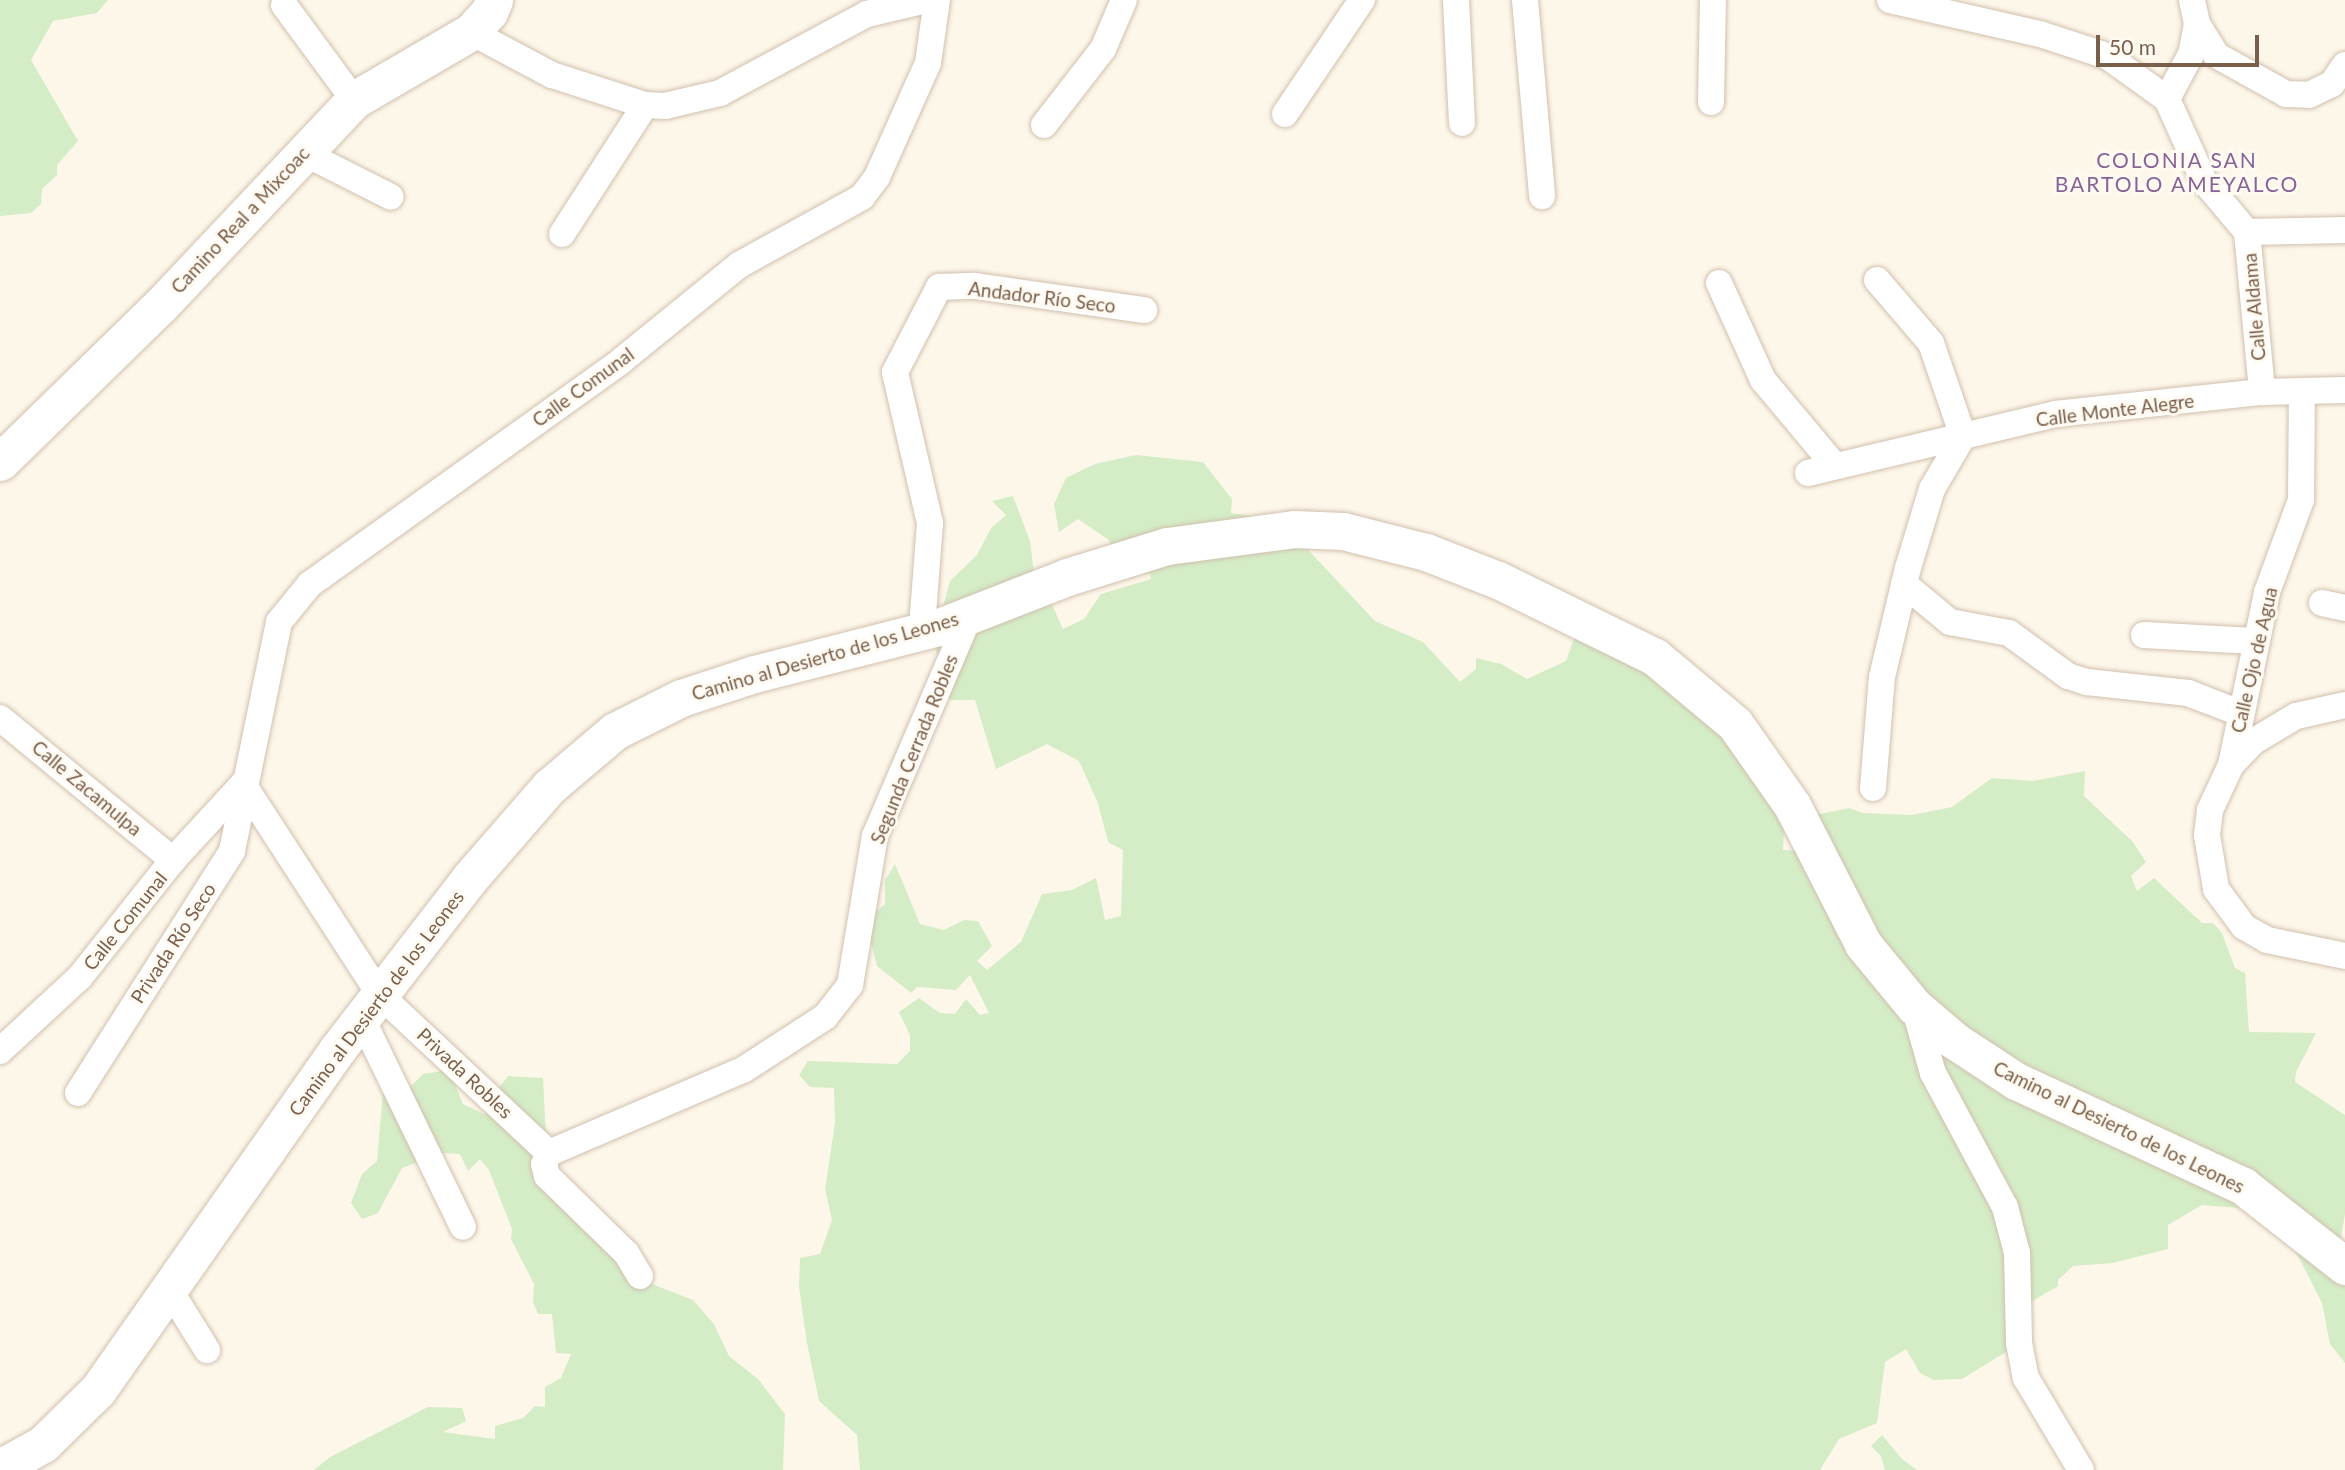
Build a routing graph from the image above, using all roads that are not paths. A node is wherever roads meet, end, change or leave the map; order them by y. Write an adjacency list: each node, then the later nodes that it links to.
1 (494, 0): 12 (main road, Camino Real a Mixcoac)
2 (926, 0): 17 (street)
3 (937, 0): 46 (street, Calle Comunal)
4 (1124, 0): 20 (street)
5 (1362, 0): 18 (street)
6 (1456, 0): 19 (street)
7 (1525, 0): 22 (street)
8 (1713, 0): 16 (street)
9 (1890, 0): 14 (street)
10 (284, 5): 15 (street)
11 (2195, 12): 13 (street); 14 (street)
12 (471, 32): 15 (main road, Camino Real a Mixcoac); 17 (street)
13 (2345, 65)
14 (2167, 99): 25 (street, Calle Aldama)
15 (354, 100): 21 (main road, Camino Real a Mixcoac)
16 (1711, 102)
17 (645, 104): 26 (street)
18 (1285, 114)
19 (1462, 123)
20 (1044, 125)
21 (304, 153): 23 (street); 34 (main road, Camino Real a Mixcoac)
22 (1542, 195)
23 (391, 197)
24 (2345, 230): 25 (street)
25 (2247, 232): 31 (street, Calle Aldama)
26 (562, 234)
27 (1877, 279): 33 (street)
28 (1719, 284): 35 (street)
29 (1144, 310): 39 (street, Andador Río Seco)
30 (2345, 390): 32 (street, Calle Monte Alegre)
31 (2262, 392): 32 (street, Calle Monte Alegre); 33 (street, Calle Monte Alegre)
32 (2302, 393): 41 (street, Calle Ojo de Agua)
33 (1963, 436): 35 (street, Calle Monte Alegre); 37 (street)
34 (0, 462)
35 (1835, 466): 36 (street, Calle Monte Alegre)
36 (1808, 473)
37 (1904, 584): 43 (street); 47 (street)
38 (970, 614): 39 (main road, Camino al Desierto de los Leones); 50 (main road, Camino al Desierto de los Leones); 54 (street, Segunda Cerrada Robles)
39 (928, 630): 51 (main road, Camino al Desierto de los Leones)
40 (2144, 635): 41 (street)
41 (2254, 641): 43 (street, Calle Ojo de Agua)
42 (2345, 705): 45 (street)
43 (2241, 713): 45 (street, Calle Ojo de Agua)
44 (0, 718): 48 (street, Calle Zacamulpa)
45 (2231, 765): 49 (street)
46 (243, 784): 48 (street, Calle Comunal); 51 (street); 53 (street, Privada Río Seco)
47 (1873, 788)
48 (173, 860): 52 (street, Calle Comunal)
49 (2345, 956)
50 (1914, 1006): 56 (main road, Camino al Desierto de los Leones); 61 (street)
51 (371, 1007): 54 (street, Privada Robles); 55 (street); 58 (main road, Camino al Desierto de los Leones)
52 (0, 1051)
53 (78, 1093)
54 (546, 1159): 57 (street, Privada Robles)
55 (463, 1227)
56 (2345, 1266)
57 (640, 1276)
58 (169, 1289): 59 (street); 60 (main road, Camino al Desierto de los Leones)
59 (207, 1350)
60 (0, 1468)
61 (2081, 1470)

